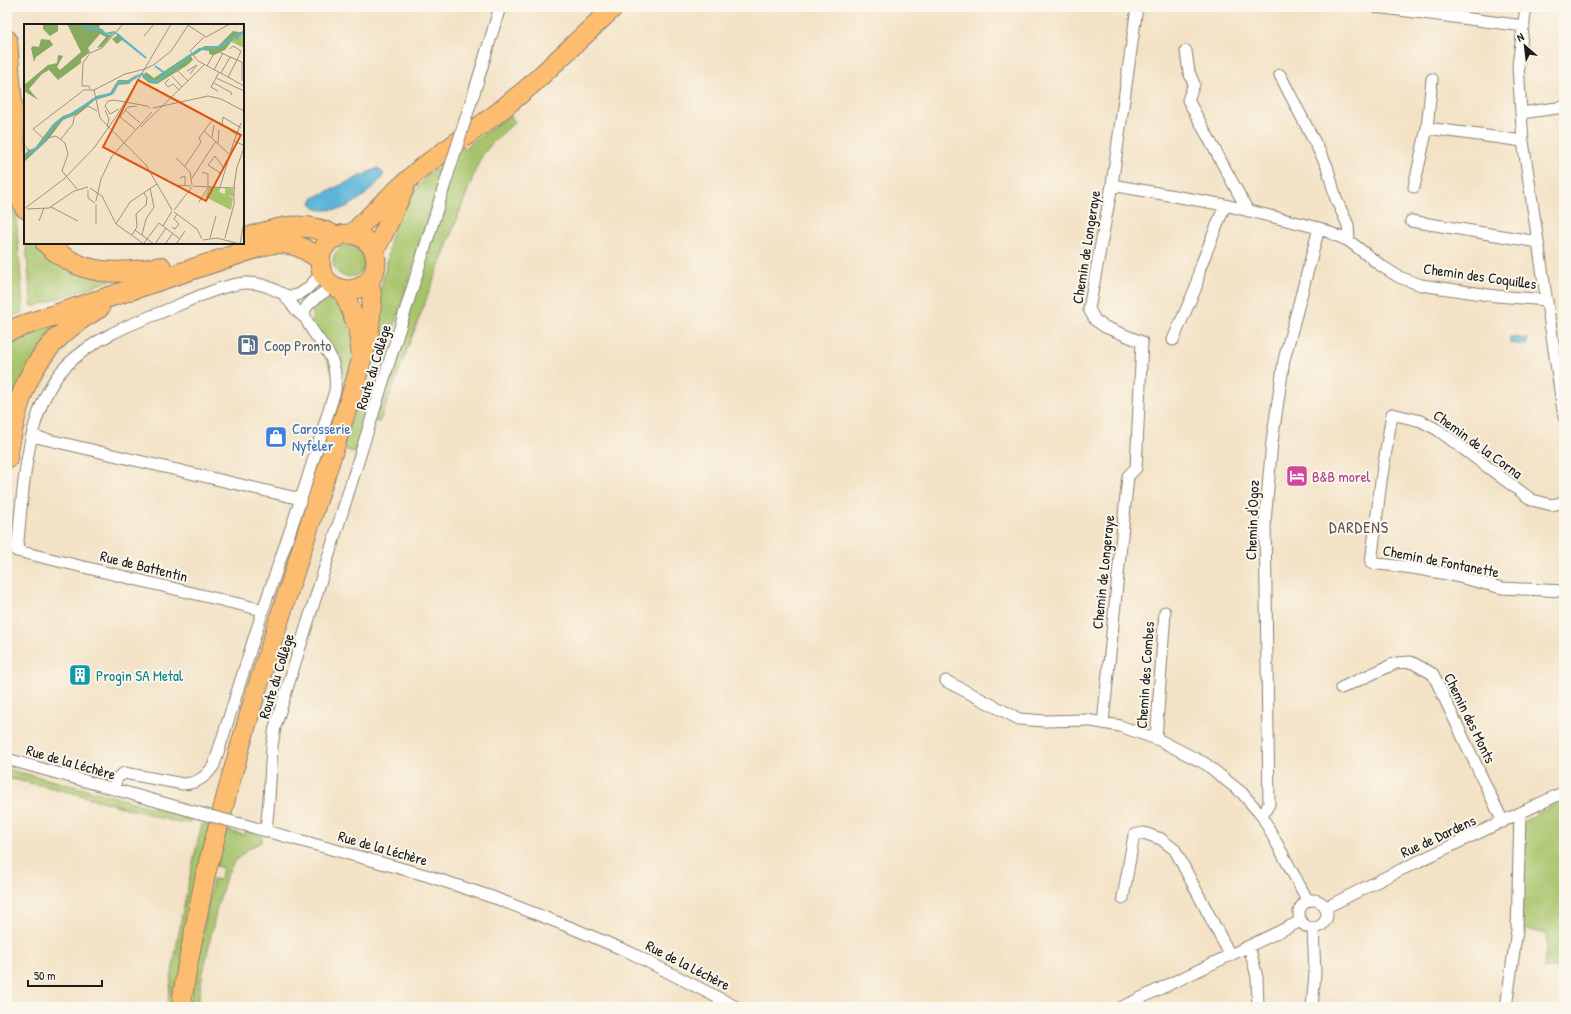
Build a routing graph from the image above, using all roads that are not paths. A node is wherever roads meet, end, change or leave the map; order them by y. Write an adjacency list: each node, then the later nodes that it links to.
1 (500, 7): 59 (street, Route du Collège, bridge)
2 (614, 7): 15 (highway)
3 (1137, 7): 16 (street, Chemin de Longeraye)
4 (1376, 7): 6 (street)
5 (1526, 7): 6 (street)
6 (1524, 26): 12 (street)
7 (7, 40): 18 (highway)
8 (1186, 51): 20 (street)
9 (1280, 74): 25 (street)
10 (1432, 79): 13 (street)
11 (1564, 107): 12 (street)
12 (1521, 113): 14 (street)
13 (1427, 128): 14 (street); 17 (street)
14 (1523, 141): 26 (street)
15 (409, 180): 23 (highway); 29 (highway)
16 (1112, 185): 19 (street, Chemin des Coquilles); 51 (street, Chemin de Longeraye)
17 (1414, 187)
18 (24, 204)
19 (1225, 206): 20 (street, Chemin des Coquilles); 38 (street)
20 (1248, 211): 22 (street, Chemin des Coquilles)
21 (1411, 221): 26 (street)
22 (1319, 228): 25 (street, Chemin des Coquilles); 57 (street, Chemin d'Ogoz)
23 (344, 235): 24 (highway); 29 (highway); 31 (highway)
24 (244, 239)
25 (1349, 241): 35 (street, Chemin des Coquilles)
26 (1538, 242): 35 (street)
27 (47, 244): 30 (highway)
28 (229, 244): 30 (highway)
29 (374, 251): 32 (highway)
30 (161, 267): 37 (highway)
31 (330, 277): 32 (highway); 33 (highway); 34 (street); 36 (street); 39 (highway)
32 (369, 282): 39 (highway)
33 (134, 290): 37 (highway); 42 (highway)
34 (285, 296): 36 (street); 41 (street, Rue de Battentin)
35 (1547, 300): 40 (street)
36 (304, 317): 44 (street)
37 (10, 326)
38 (1173, 340)
39 (361, 358): 67 (highway)
40 (1564, 418)
41 (32, 436): 44 (street); 47 (street, Rue de Battentin)
42 (7, 459)
43 (1382, 481): 45 (street, Chemin de la Corna); 46 (street, Chemin de Fontanette)
44 (301, 499): 47 (street)
45 (1564, 502)
46 (1564, 591)
47 (263, 610): 54 (street)
48 (1165, 612): 52 (street, Chemin des Combes)
49 (946, 682): 51 (street, Chemin des Combes)
50 (1341, 688): 58 (street, Chemin des Monts)
51 (1103, 723): 52 (street, Chemin des Combes)
52 (1156, 739): 57 (street, Chemin des Combes)
53 (7, 759): 54 (street, Rue de la Léchère)
54 (113, 789): 59 (street, Rue de la Léchère, bridge)
55 (1564, 792): 56 (street, Rue de Dardens)
56 (1520, 814): 58 (street, Rue de Dardens); 72 (street)
57 (1262, 816): 61 (street, Chemin des Combes)
58 (1502, 822): 62 (street, Rue de Dardens)
59 (266, 831): 68 (street, Rue de la Léchère)
60 (1123, 898): 66 (street)
61 (1308, 901): 62 (street); 63 (street)
62 (1325, 908): 64 (street)
63 (1301, 921): 64 (street); 65 (street)
64 (1313, 928): 71 (street)
65 (1249, 946): 66 (street); 70 (street)
66 (1230, 955): 69 (street)
67 (181, 1007)
68 (736, 1007)
69 (1122, 1007)
70 (1258, 1007)
71 (1312, 1007)
72 (1506, 1007)

